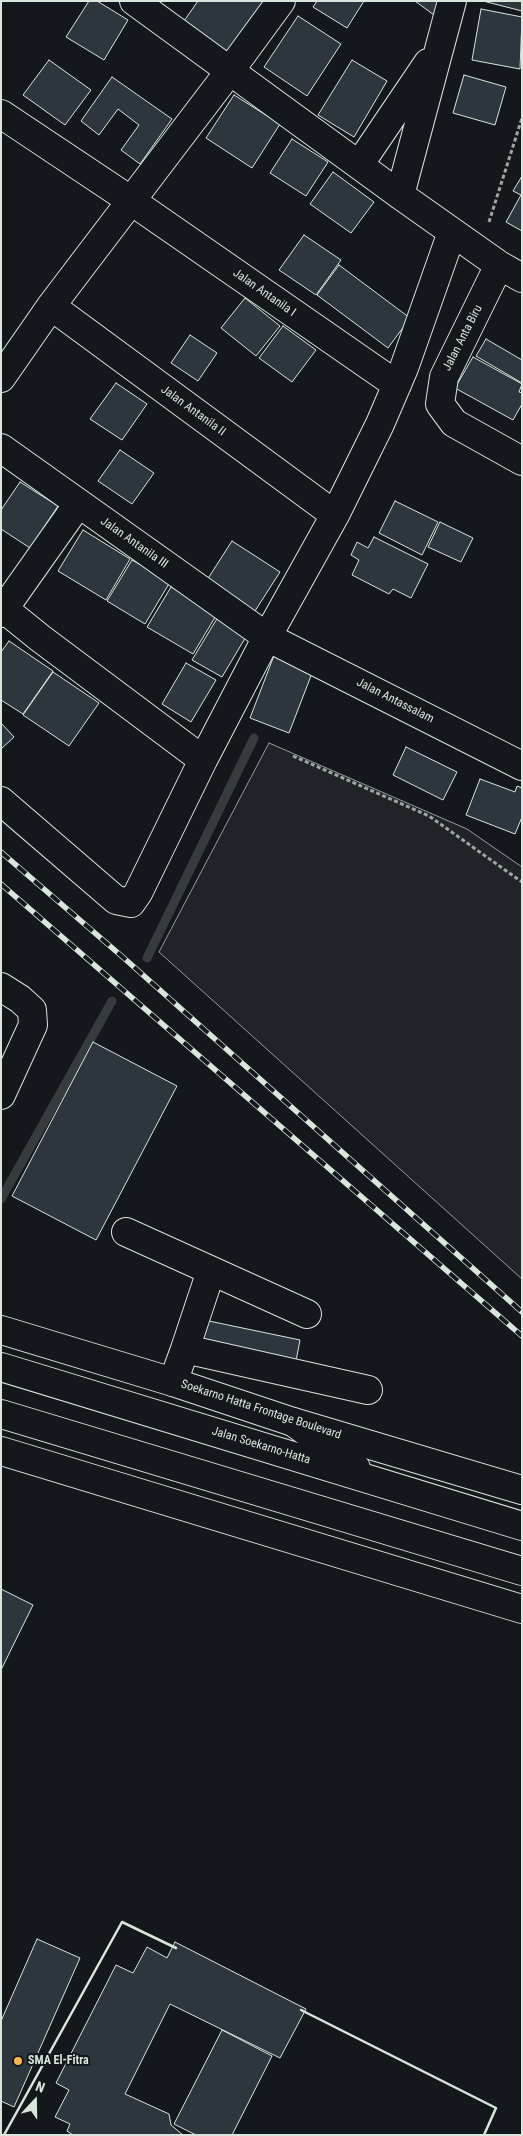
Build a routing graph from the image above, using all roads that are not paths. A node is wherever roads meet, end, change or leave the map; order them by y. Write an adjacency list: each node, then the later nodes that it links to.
1 (134, 1): 5 (main road)
2 (280, 1): 5 (main road)
3 (452, 1): 4 (main road)
4 (440, 45): 7 (main road); 8 (main road)
5 (230, 72): 7 (main road); 9 (main road)
6 (1, 114): 9 (main road, Jalan Antanila I)
7 (359, 165): 8 (main road)
8 (400, 195): 10 (main road)
9 (130, 200): 12 (main road); 14 (main road, Jalan Antanila I)
10 (452, 232): 11 (main road); 14 (main road)
11 (500, 265): 16 (main road, Jalan Anta Biru)
12 (51, 306): 13 (main road); 18 (main road, Jalan Antanila II)
13 (1, 378)
14 (397, 385): 18 (main road)
15 (1, 448): 17 (main road, Jalan Antanila III)
16 (522, 461)
17 (78, 504): 19 (main road); 20 (main road, Jalan Antanila III)
18 (335, 515): 20 (main road)
19 (2, 611): 21 (main road)
20 (267, 637): 21 (main road); 22 (main road, Jalan Antassalam)
21 (204, 760): 23 (main road)
22 (522, 766)
23 (1, 801)
24 (1, 987): 25 (main road)
25 (1, 1095)
26 (126, 1232): 27 (main road)
27 (211, 1271): 28 (main road); 30 (main road)
28 (307, 1314)
29 (1, 1330): 32 (main road, Soekarno Hatta Frontage Boulevard)
30 (185, 1349): 32 (main road); 33 (main road)
31 (1, 1367): 37 (main road, Jalan Soekarno-Hatta)
32 (173, 1382): 35 (main road, Soekarno Hatta Frontage Boulevard)
33 (368, 1390)
34 (1, 1414): 40 (main road)
35 (293, 1422): 37 (main road); 38 (main road, Soekarno Hatta Frontage Boulevard)
36 (1, 1451): 41 (main road)
37 (373, 1481): 39 (main road, Jalan Soekarno-Hatta)
38 (522, 1490)
39 (522, 1526)
40 (522, 1571)
41 (522, 1609)

